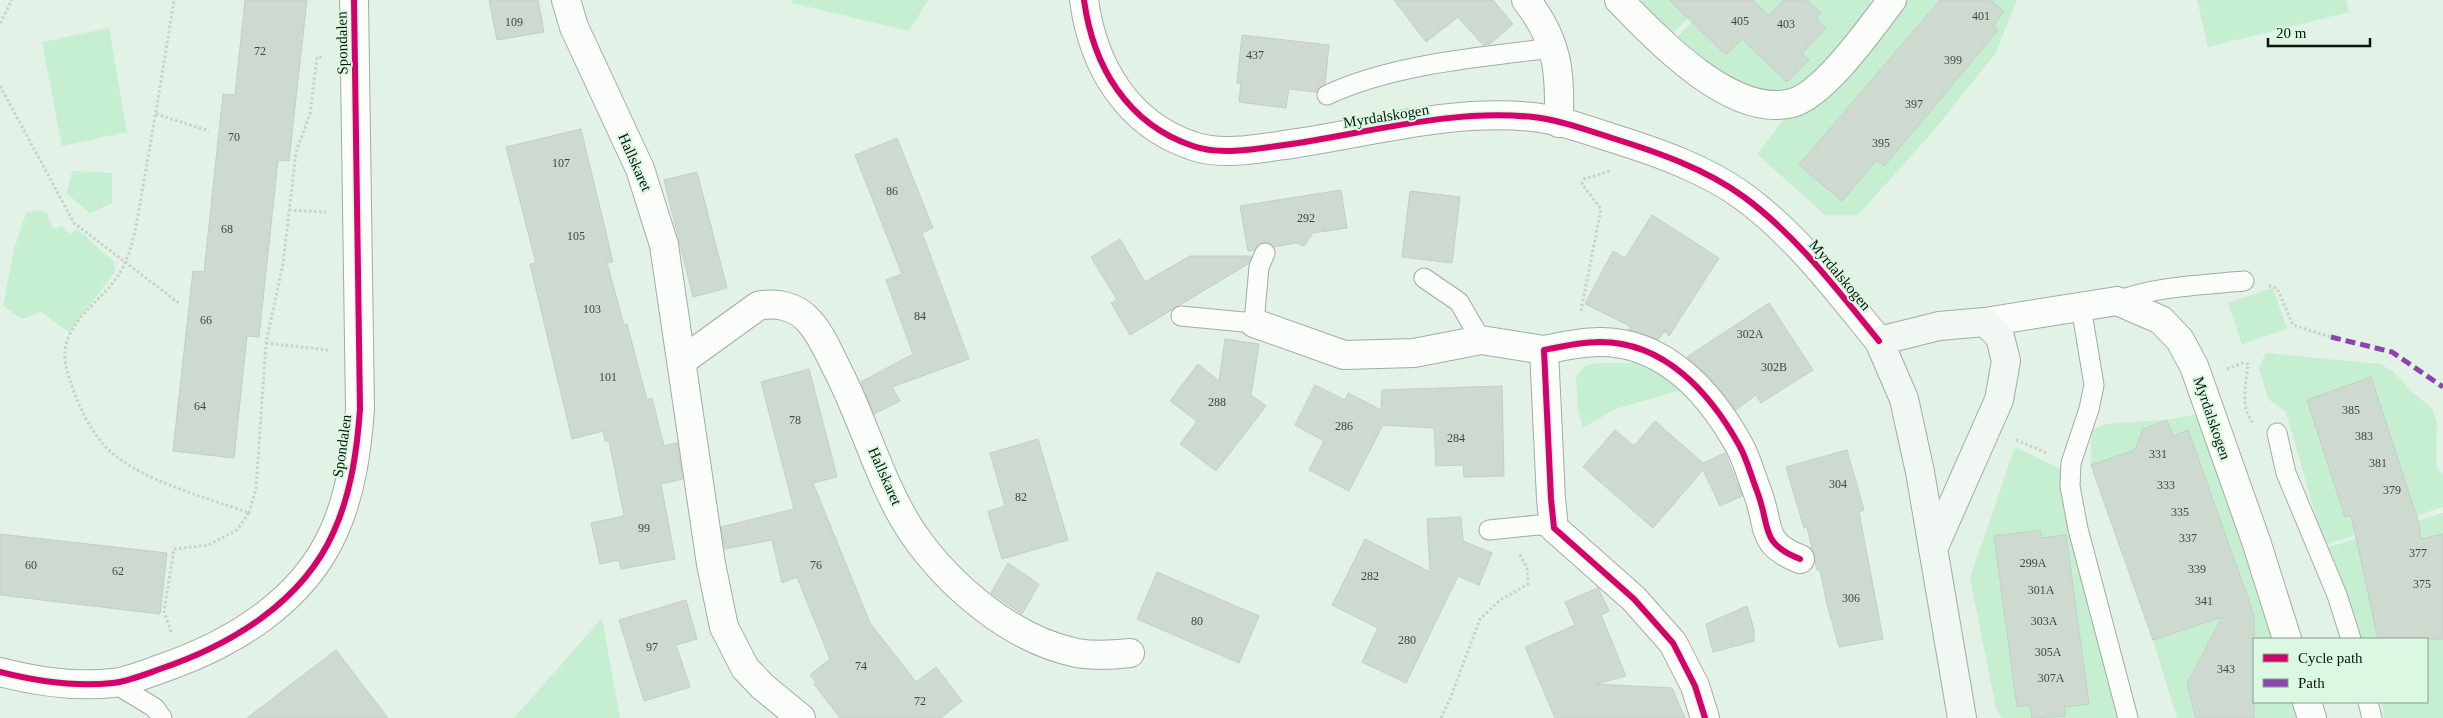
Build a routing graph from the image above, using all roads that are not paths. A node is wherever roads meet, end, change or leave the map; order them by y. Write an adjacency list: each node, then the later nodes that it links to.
1 (354, 0): 31 (street, Spondalen)
2 (566, 0): 21 (street, Hallskaret)
3 (1084, 0): 9 (street, Myrdalskogen)
4 (1526, 0): 7 (street)
5 (1619, 0): 6 (street)
6 (1892, 0)
7 (1553, 48): 8 (lane); 9 (street)
8 (1327, 95)
9 (1559, 123): 19 (street, Myrdalskogen)
10 (1264, 253): 17 (lane)
11 (1424, 278): 18 (lane)
12 (2244, 281): 13 (lane)
13 (2117, 301): 14 (street); 27 (street, Myrdalskogen)
14 (2081, 307): 16 (street); 38 (lane)
15 (1182, 316): 17 (lane)
16 (1985, 322): 19 (main road); 25 (main road)
17 (1254, 323): 18 (street)
18 (1481, 340): 20 (street)
19 (1879, 341): 25 (main road, Myrdalskogen)
20 (1544, 350): 23 (street); 26 (street)
21 (682, 361): 29 (street, Hallskaret); 35 (street, Hallskaret)
22 (2277, 434): 28 (lane)
23 (1554, 528): 24 (lane); 36 (street)
24 (1489, 530)
25 (1933, 549): 37 (main road, Myrdalskogen)
26 (1800, 559)
27 (2287, 638)
28 (2351, 638)
29 (1130, 653)
30 (0, 672): 31 (street, Spondalen)
31 (114, 682): 34 (lane)
32 (2307, 703): 39 (street)
33 (2368, 703): 40 (lane)
34 (162, 718)
35 (801, 718)
36 (1706, 718)
37 (1962, 718)
38 (2128, 718)
39 (2312, 718)
40 (2372, 718)

